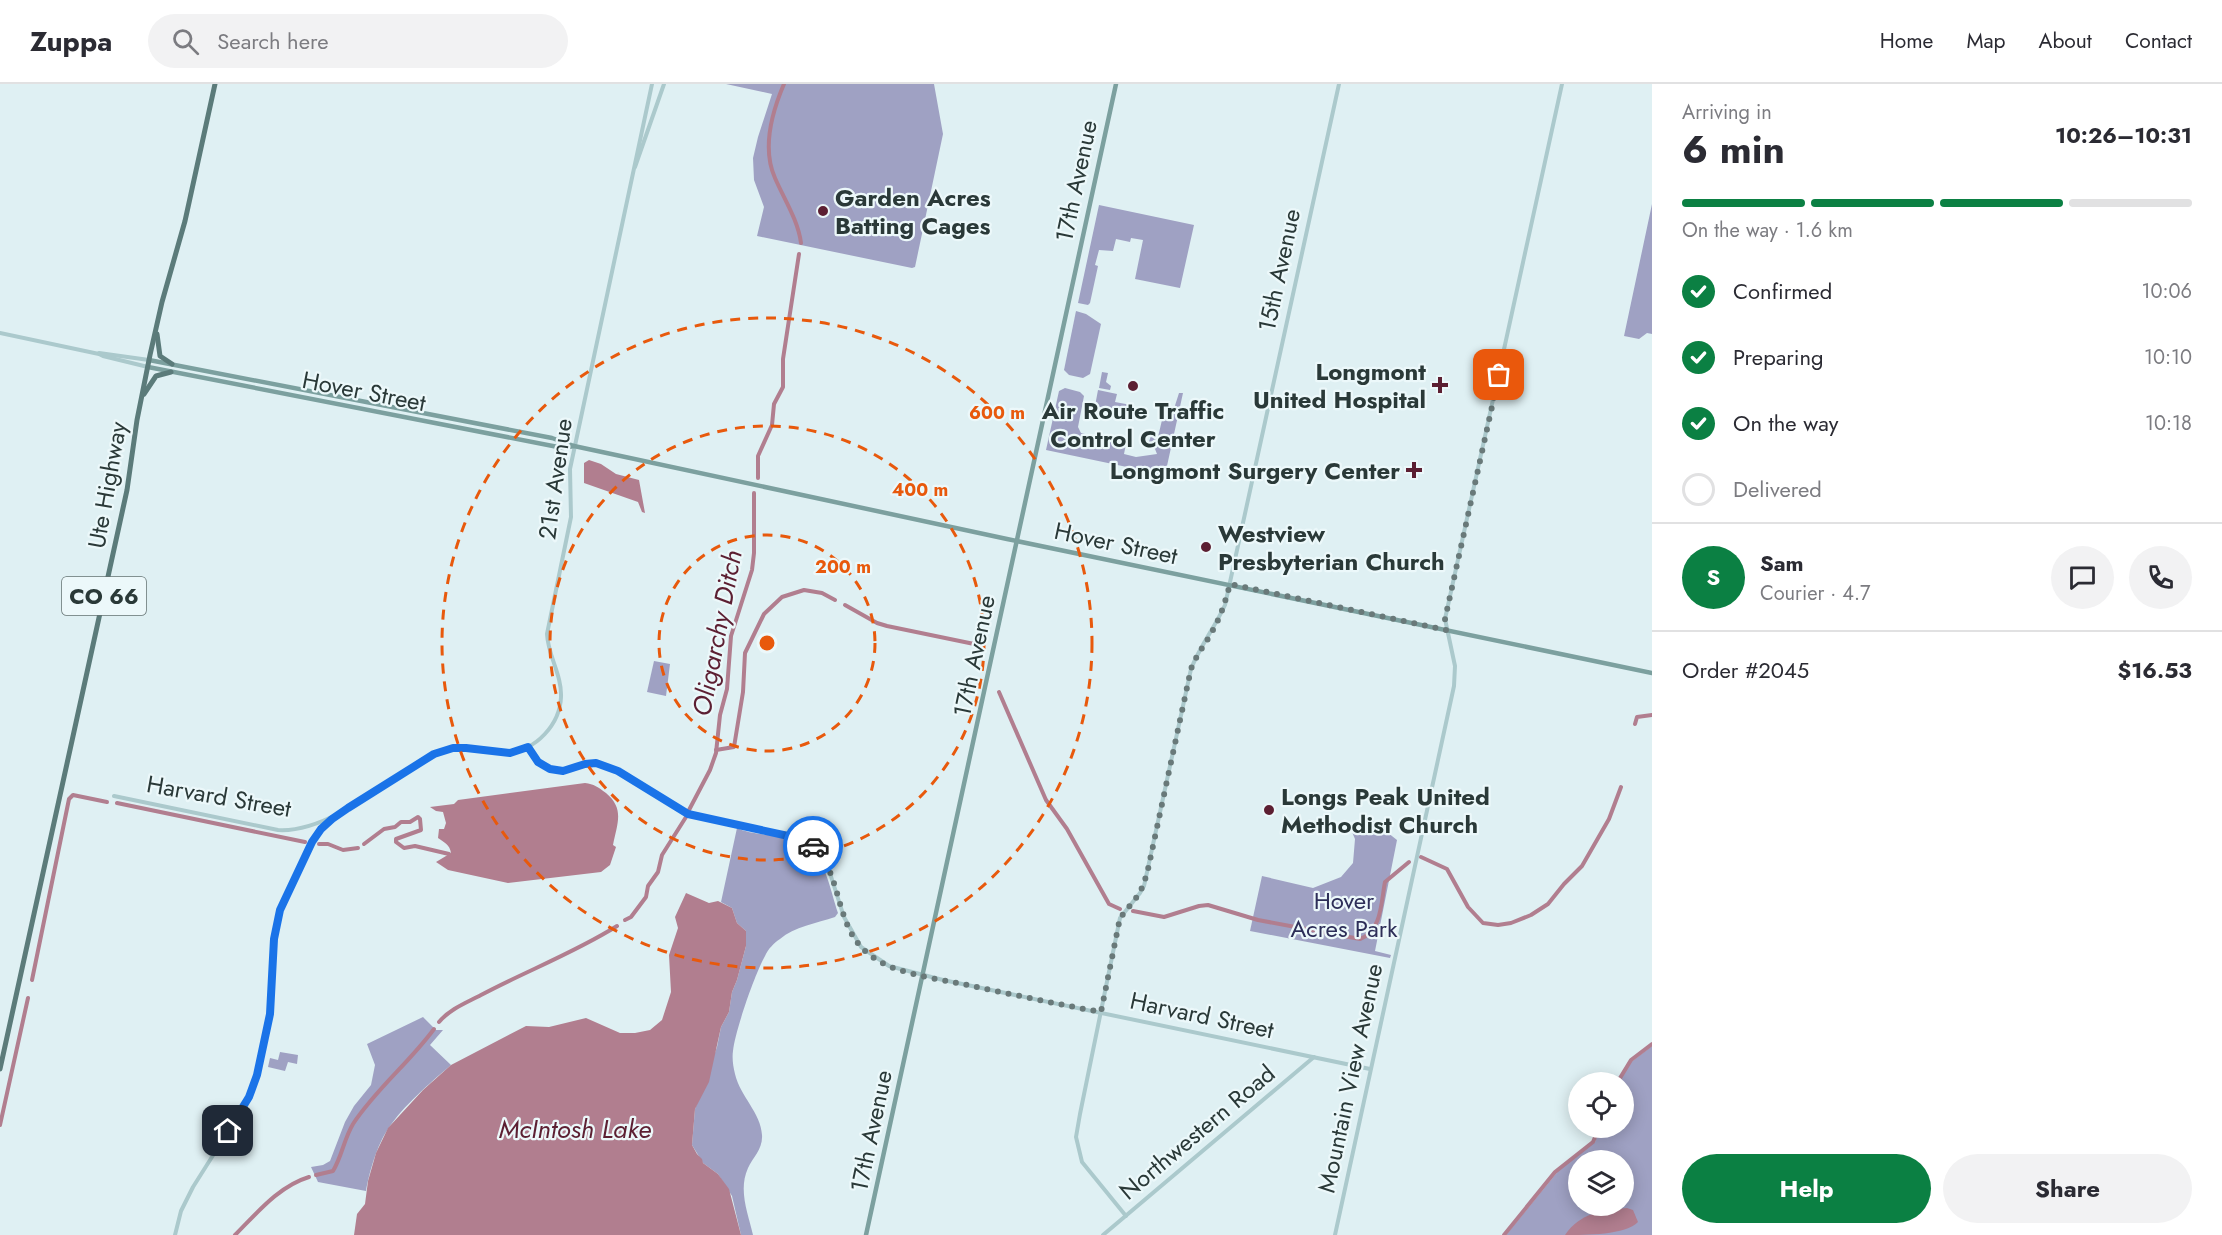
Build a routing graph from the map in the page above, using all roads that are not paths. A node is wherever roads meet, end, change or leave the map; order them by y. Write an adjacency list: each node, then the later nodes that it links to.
1 (215, 84): 8 (main road, Ute Highway / CO 66)
2 (652, 84): 7 (street, 21st Avenue)
3 (664, 84): 7 (street, 21st Avenue)
4 (1116, 84): 17 (main road, 17th Avenue)
5 (1338, 84): 18 (street, 15th Avenue)
6 (1562, 84): 19 (street, Mountain View Avenue)
7 (635, 168): 16 (street, 21st Avenue)
8 (157, 325): 11 (main road, Ute Highway / CO 66); 12 (main road)
9 (0, 333): 10 (street)
10 (99, 354): 11 (street); 13 (street)
11 (149, 360): 12 (main road, Hover Street); 13 (main road, Ute Highway / CO 66)
12 (172, 364): 16 (main road, Hover Street)
13 (148, 367): 14 (main road, Hover Street); 15 (main road, Ute Highway / CO 66)
14 (171, 372): 15 (main road); 16 (main road, Hover Street)
15 (141, 401): 28 (main road, Ute Highway / CO 66)
16 (574, 446): 17 (main road, Hover Street); 21 (street, 21st Avenue)
17 (1017, 541): 18 (main road, Hover Street); 24 (main road, 17th Avenue)
18 (1230, 584): 19 (main road, Hover Street); 25 (street, 15th Avenue)
19 (1446, 630): 20 (main road, Hover Street); 27 (street, Mountain View Avenue)
20 (1652, 673)
21 (528, 747): 23 (street, Harvard Street); 24 (street, Harvard Street)
22 (114, 796): 23 (street, Harvard Street)
23 (332, 819): 30 (street)
24 (923, 976): 25 (street, Harvard Street); 31 (main road, 17th Avenue)
25 (1101, 1012): 26 (street, Harvard Street); 29 (street, 15th Avenue)
26 (1314, 1057): 27 (street, Harvard Street); 29 (street, Northwestern Road)
27 (1370, 1069): 33 (street, Mountain View Avenue)
28 (0, 1070)
29 (1126, 1216): 32 (street, Northwestern Road)
30 (175, 1235)
31 (866, 1235)
32 (1103, 1235)
33 (1335, 1235)

